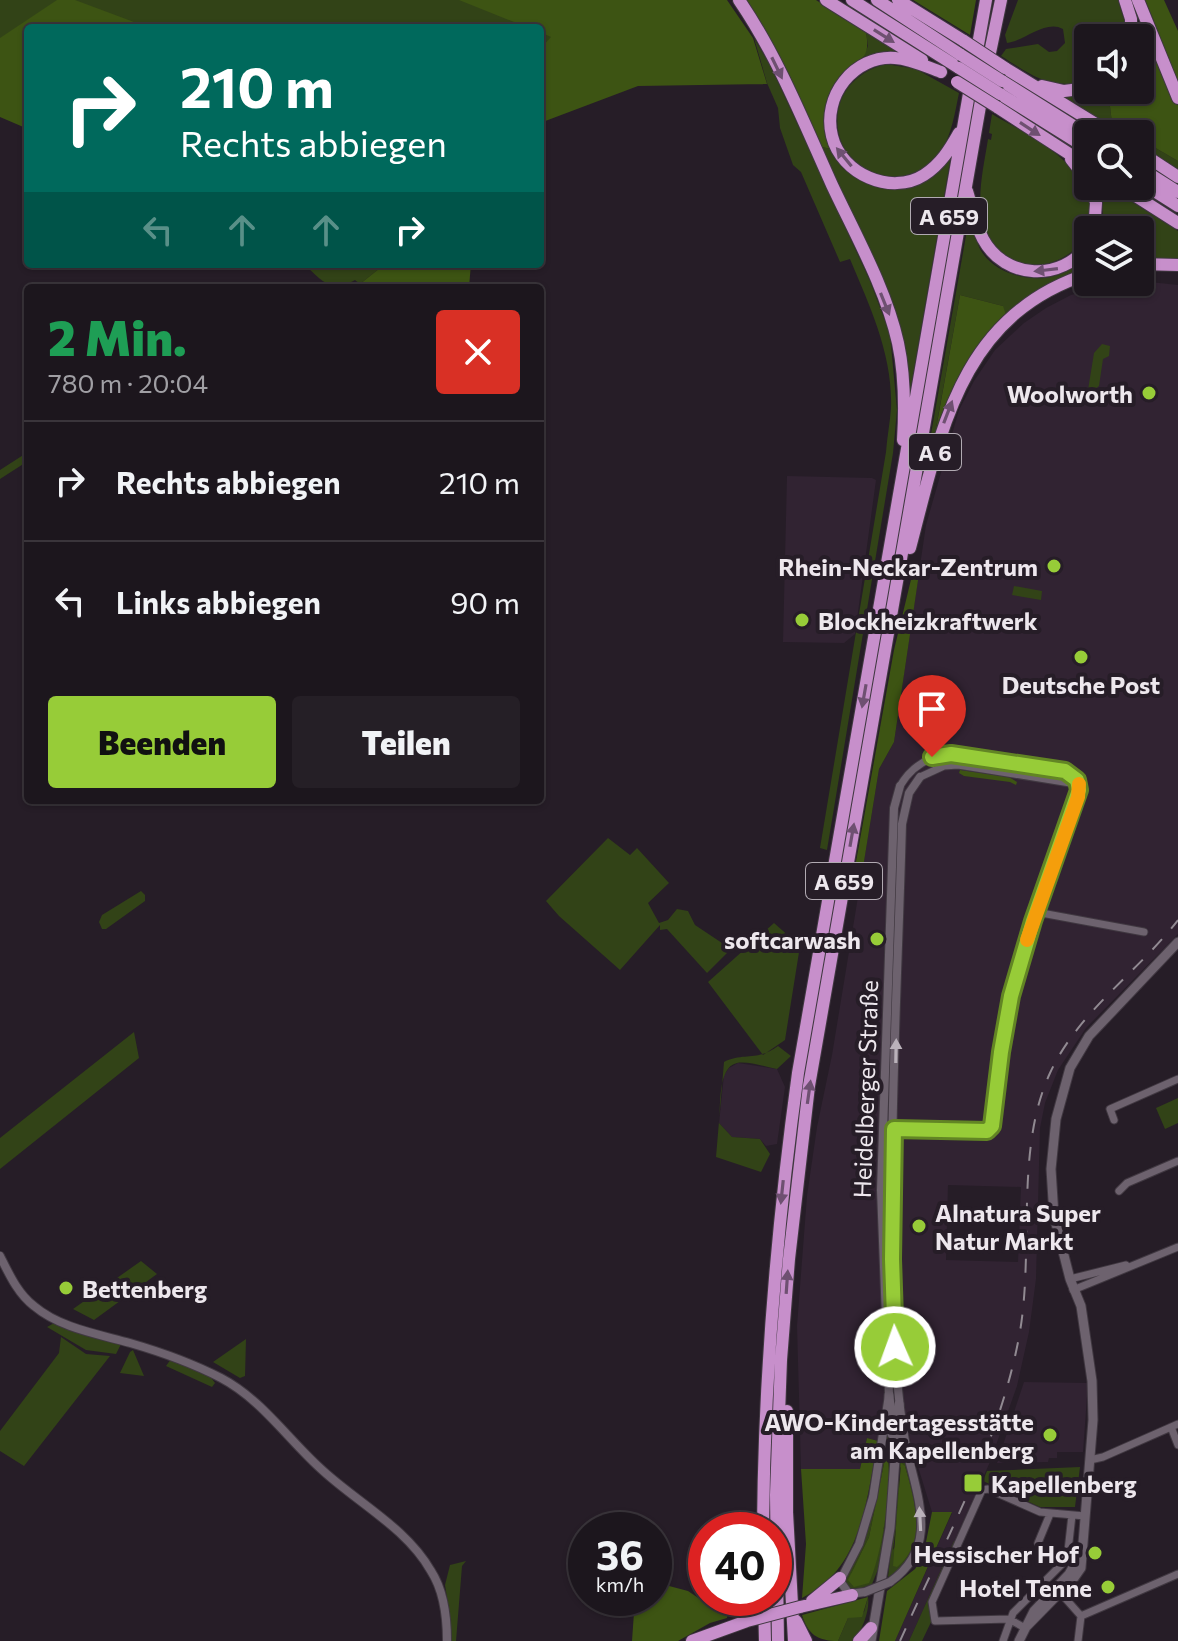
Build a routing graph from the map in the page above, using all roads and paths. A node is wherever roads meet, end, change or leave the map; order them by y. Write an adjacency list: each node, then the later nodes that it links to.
1 (739, 0): 39 (highway, A 659, one-way to 39)
2 (826, 0): 14 (highway, one-way to 14)
3 (852, 0): 13 (highway)
4 (877, 0): 13 (highway)
5 (898, 0): 15 (highway, bridge)
6 (986, 0): 20 (highway, A 659)
7 (1001, 0): 11 (highway, A 659)
8 (1010, 0): 11 (highway)
9 (1125, 0): 12 (highway)
10 (1138, 0): 18 (highway)
11 (998, 15): 29 (highway, A 659)
12 (1131, 24)
13 (960, 62): 16 (highway, bridge)
14 (941, 72): 20 (highway, one-way to 14); 23 (highway, one-way to 23, bridge)
15 (1021, 78): 17 (highway); 19 (highway)
16 (1001, 88): 21 (highway); 22 (highway)
17 (1074, 91)
18 (1178, 98)
19 (1089, 120)
20 (964, 125): 39 (highway, A 659)
21 (1074, 127)
22 (1074, 139)
23 (1063, 150): 24 (highway); 26 (highway)
24 (1074, 157)
25 (1154, 161): 28 (highway)
26 (1074, 164)
27 (1154, 177): 31 (highway)
28 (1178, 177)
29 (966, 188): 35 (highway, one-way to 29); 40 (highway, A 659)
30 (1154, 191): 33 (highway)
31 (1178, 192)
32 (1142, 200): 34 (highway)
33 (1178, 206)
34 (1178, 223)
35 (1074, 259)
36 (1154, 264): 37 (highway)
37 (1178, 265)
38 (1074, 280): 40 (highway, A 6, one-way to 38)
39 (898, 509): 65 (highway, A 659, one-way to 65)
40 (894, 594): 58 (highway, A 659, one-way to 40)
41 (920, 777): 43 (street); 50 (street, Heidelberger Straße, one-way to 41)
42 (900, 786): 43 (street); 49 (street, Heidelberger Straße)
43 (1079, 790): 44 (street)
44 (1036, 912): 45 (street); 50 (street)
45 (1144, 932)
46 (1178, 942): 56 (main road)
47 (1178, 1079): 48 (street)
48 (1114, 1120)
49 (882, 1129): 50 (street); 59 (street, Heidelberger Straße)
50 (894, 1129): 60 (street, Heidelberger Straße)
51 (1178, 1161): 52 (street)
52 (1119, 1191)
53 (1178, 1247): 55 (street)
54 (0, 1256): 80 (street)
55 (1136, 1263): 56 (street); 57 (street)
56 (1070, 1279): 57 (main road)
57 (1073, 1290): 64 (main road)
58 (781, 1360): 74 (highway); 83 (highway, A 659)
59 (889, 1395): 63 (main road); 71 (street, Heidelberger Straße)
60 (899, 1404): 63 (main road); 73 (street, Heidelberger Straße, one-way to 60, bridge)
61 (1174, 1426): 62 (street); 64 (street)
62 (1178, 1445)
63 (894, 1449): 79 (main road)
64 (1090, 1460): 68 (main road)
65 (764, 1512)
66 (1050, 1514): 67 (street); 69 (street); 77 (street)
67 (1072, 1515): 68 (street); 77 (street)
68 (1085, 1516): 72 (main road)
69 (1038, 1543)
70 (1178, 1574): 76 (street)
71 (840, 1578): 73 (street); 74 (highway)
72 (1058, 1590): 76 (street); 78 (main road)
73 (859, 1594): 74 (highway)
74 (799, 1606): 81 (highway, bridge); 84 (highway); 85 (highway)
75 (764, 1616): 82 (highway)
76 (1081, 1616): 89 (street)
77 (1012, 1617): 78 (street); 87 (street)
78 (1025, 1628): 88 (main road)
79 (870, 1637): 86 (highway)
80 (447, 1641)
81 (692, 1641)
82 (765, 1641)
83 (778, 1641)
84 (794, 1641)
85 (806, 1641)
86 (859, 1641)
87 (1003, 1641)
88 (1019, 1641)
89 (1078, 1641)

